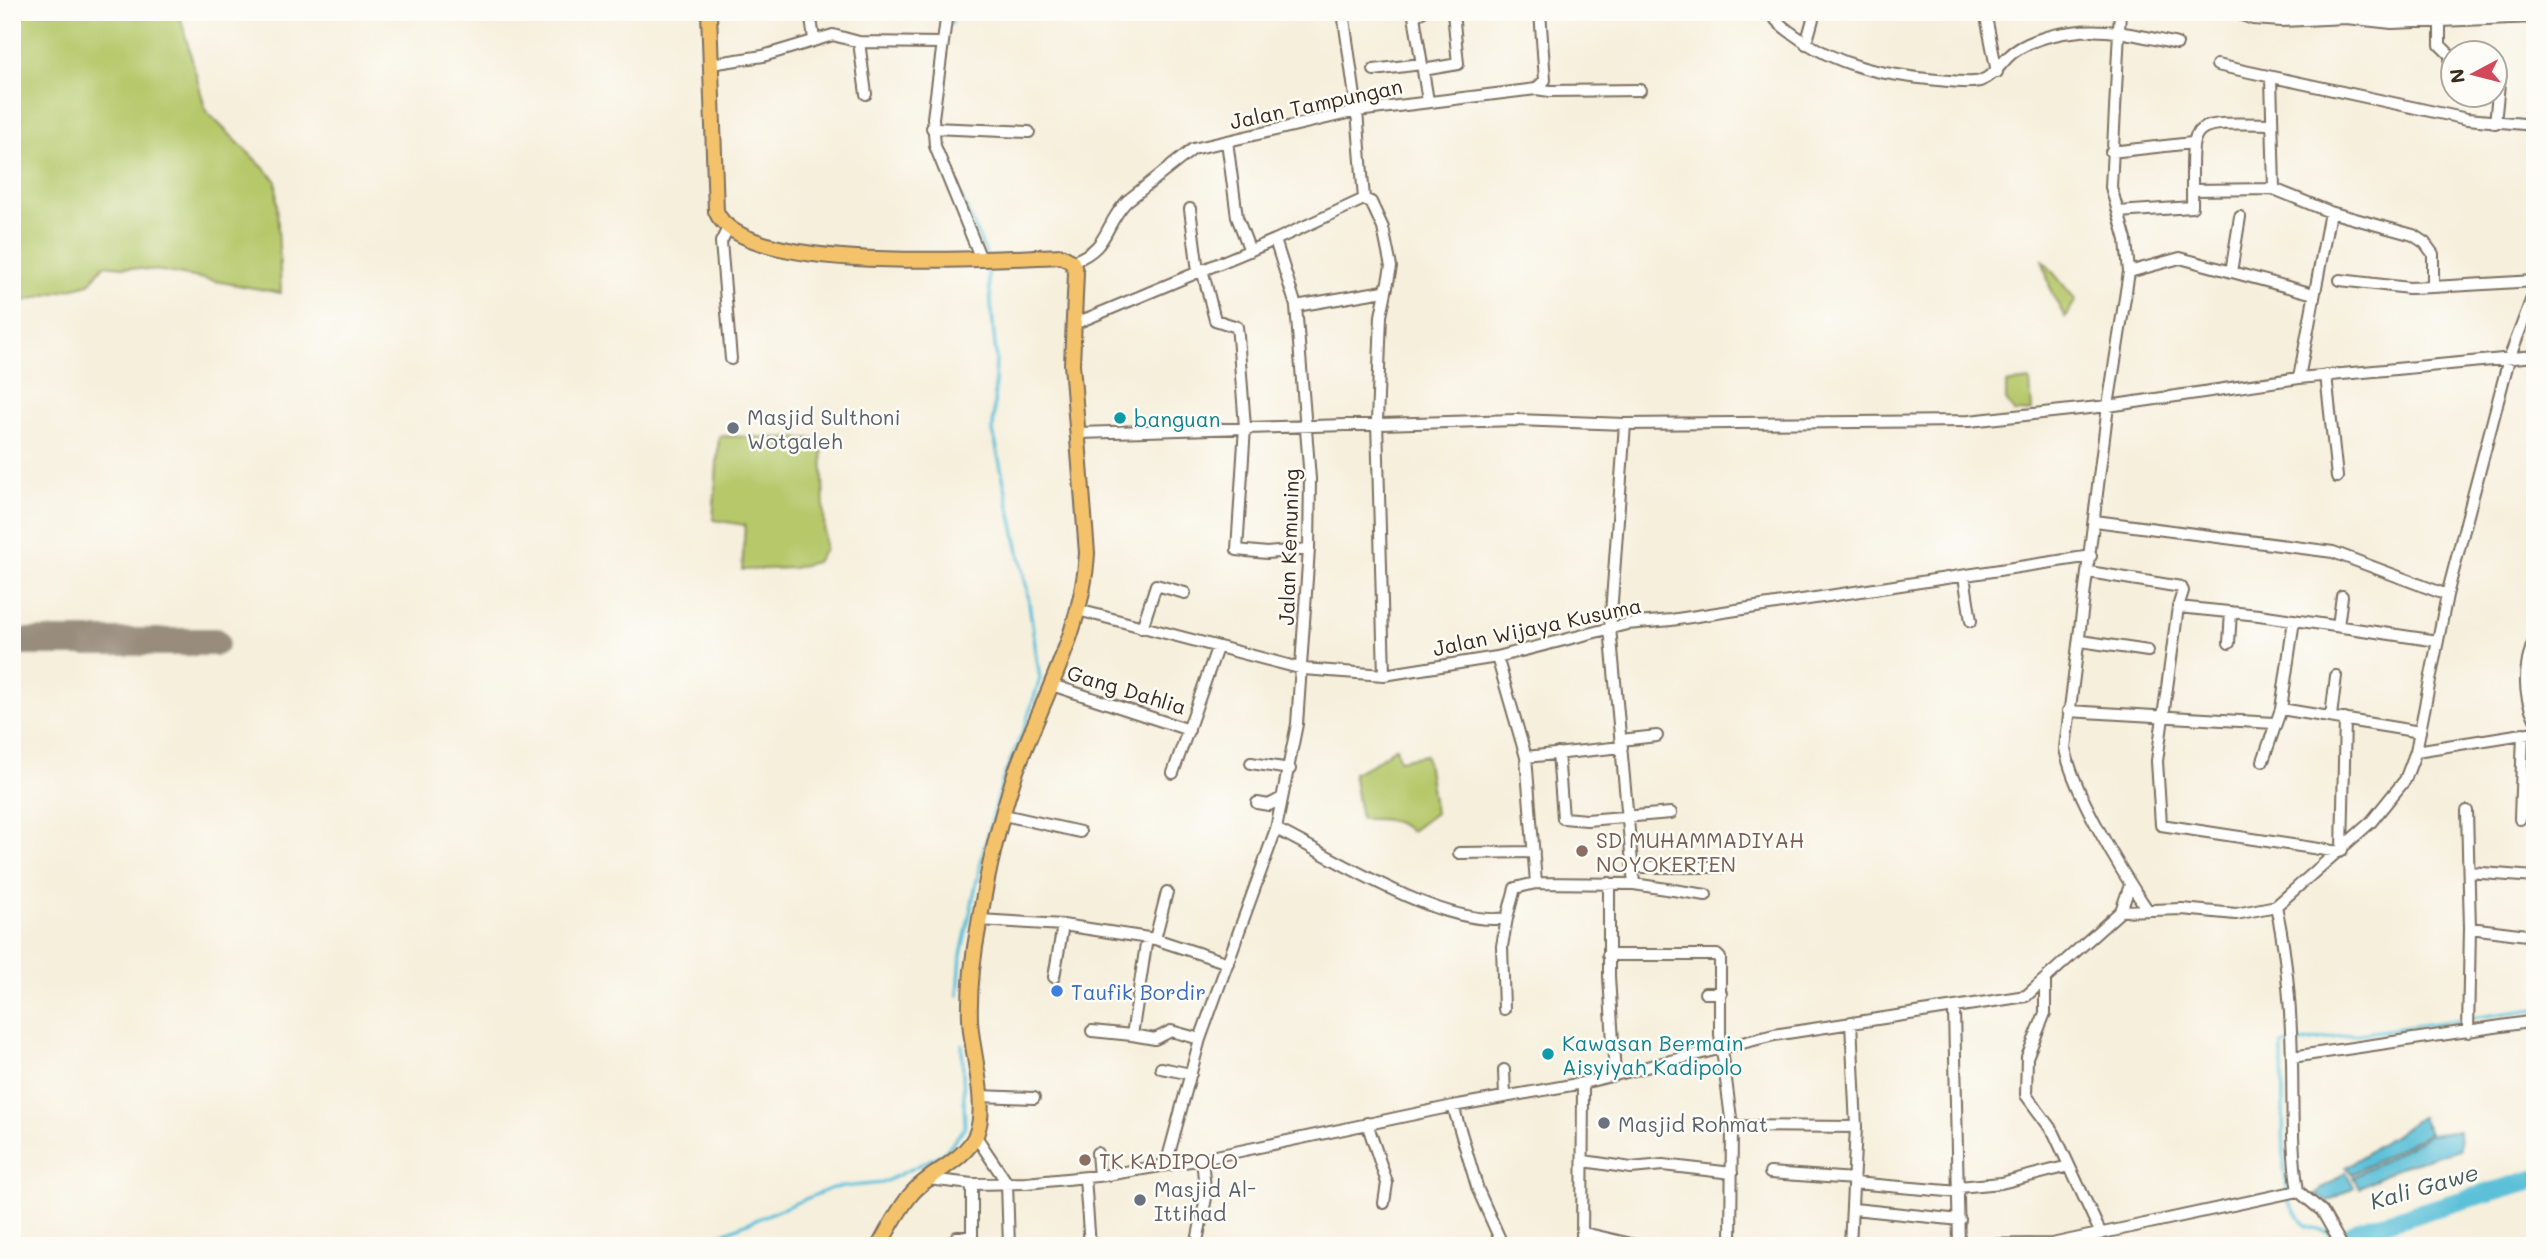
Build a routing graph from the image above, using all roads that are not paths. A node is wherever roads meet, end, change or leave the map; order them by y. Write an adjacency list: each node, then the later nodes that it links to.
1 (709, 12): 24 (main road)
2 (810, 12): 19 (street)
3 (947, 12): 21 (street)
4 (1343, 12): 35 (street)
5 (1422, 12): 26 (street)
6 (1452, 12): 26 (street)
7 (1540, 12): 30 (street)
8 (1771, 12): 22 (street)
9 (1815, 12): 22 (street)
10 (1985, 12): 28 (street)
11 (2120, 12): 17 (street)
12 (2233, 12): 13 (street)
13 (2346, 15): 16 (street)
14 (2499, 15): 15 (street); 16 (street)
15 (2535, 17)
16 (2440, 21): 18 (street)
17 (2120, 31): 23 (street); 28 (street); 43 (street)
18 (2440, 38)
19 (814, 39): 20 (street); 24 (street)
20 (859, 42): 21 (street); 32 (street)
21 (941, 43): 39 (street)
22 (1806, 44): 28 (street)
23 (2177, 44)
24 (711, 64): 51 (main road)
25 (2217, 65): 29 (street)
26 (1422, 67): 27 (street); 33 (street)
27 (1374, 70)
28 (1997, 72)
29 (2271, 77): 36 (street); 37 (street)
30 (1536, 89): 31 (street, Jalan Tampungan); 33 (street, Jalan Tampungan)
31 (1640, 90)
32 (866, 94)
33 (1428, 101): 35 (street, Jalan Tampungan)
34 (2497, 108): 36 (street)
35 (1357, 111): 41 (street, Jalan Tampungan); 46 (street)
36 (2495, 123): 38 (street)
37 (2272, 124): 42 (street); 44 (street)
38 (2535, 125)
39 (937, 128): 40 (street); 54 (street)
40 (1029, 132)
41 (1227, 141): 53 (street); 55 (street, Jalan Tampungan)
42 (2192, 143): 43 (street); 45 (street)
43 (2111, 152): 48 (street)
44 (2274, 189): 45 (street); 49 (street)
45 (2192, 190): 48 (street)
46 (1364, 199): 52 (street); 63 (street)
47 (1190, 209): 56 (street)
48 (2118, 212): 57 (street)
49 (2330, 212): 61 (street); 64 (street)
50 (2240, 217): 58 (street)
51 (728, 228): 54 (main road); 68 (street)
52 (1275, 240): 53 (street); 65 (street, Jalan Kemuning)
53 (1250, 251): 56 (street)
54 (987, 259): 55 (main road)
55 (1072, 261): 66 (main road)
56 (1200, 270): 66 (street); 76 (street)
57 (2129, 272): 58 (street); 72 (street)
58 (2231, 272): 64 (street)
59 (2340, 280): 61 (street)
60 (2535, 281): 61 (street)
61 (2433, 287)
62 (2535, 290): 69 (street)
63 (1384, 291): 65 (street); 73 (street)
64 (2314, 294): 71 (street)
65 (1296, 306): 75 (street, Jalan Kemuning)
66 (1074, 324): 77 (main road)
67 (2535, 356): 69 (street)
68 (731, 359)
69 (2509, 359): 70 (street); 85 (street)
70 (2326, 375): 71 (street); 78 (street)
71 (2299, 378): 72 (street)
72 (2109, 406): 74 (street); 79 (street)
73 (1377, 422): 74 (street); 75 (street); 103 (street)
74 (1625, 424): 94 (street)
75 (1307, 425): 76 (street); 80 (street, Jalan Kemuning)
76 (1245, 427): 77 (street); 80 (street)
77 (1079, 433): 88 (main road)
78 (2337, 477)
79 (2095, 521): 81 (street); 85 (street)
80 (1309, 549): 102 (street, Jalan Kemuning)
81 (2091, 556): 82 (street); 83 (street, Jalan Wijaya Kusuma)
82 (2089, 572): 87 (street); 96 (street)
83 (1964, 576): 91 (street); 94 (street, Jalan Wijaya Kusuma)
84 (1185, 593): 93 (street)
85 (2446, 595): 97 (street)
86 (2342, 596): 92 (street)
87 (2178, 607): 89 (street); 109 (street)
88 (1078, 610): 93 (street, Jalan Wijaya Kusuma); 105 (main road)
89 (2231, 612): 90 (street); 98 (street)
90 (2294, 620): 92 (street); 106 (street)
91 (1971, 621)
92 (2338, 626): 97 (street)
93 (1142, 628): 99 (street, Jalan Wijaya Kusuma)
94 (1611, 628): 101 (street, Jalan Wijaya Kusuma); 117 (street)
95 (2535, 638): 111 (street)
96 (2081, 641): 100 (street); 107 (street)
97 (2438, 641): 114 (street)
98 (2229, 643)
99 (1217, 648): 102 (street, Jalan Wijaya Kusuma); 113 (street, Gang Dahlia)
100 (2148, 651)
101 (1497, 657): 103 (street, Jalan Wijaya Kusuma); 120 (street)
102 (1303, 669): 103 (street, Jalan Wijaya Kusuma); 123 (street, Jalan Kemuning)
103 (1384, 675)
104 (2336, 676): 108 (street)
105 (1052, 685): 113 (street, Gang Dahlia); 129 (main road)
106 (2281, 709): 108 (street); 112 (street)
107 (2068, 711): 109 (street); 144 (street)
108 (2331, 716): 110 (street)
109 (2164, 717): 112 (street); 134 (street)
110 (2345, 719): 114 (street); 134 (street)
111 (2535, 719)
112 (2274, 723): 121 (street)
113 (1189, 730): 124 (street)
114 (2420, 732): 118 (street)
115 (2529, 733): 118 (street); 131 (street)
116 (1657, 736): 117 (street)
117 (1621, 744): 119 (street); 130 (street)
118 (2416, 751): 134 (street)
119 (1558, 753): 120 (street); 130 (street)
120 (1526, 757): 135 (street)
121 (2263, 761)
122 (1251, 763): 123 (street)
123 (1290, 769): 125 (street, Jalan Kemuning)
124 (1173, 773)
125 (1282, 798): 126 (street); 132 (street, Jalan Kemuning)
126 (1257, 803)
127 (2467, 811): 139 (street)
128 (1671, 813): 130 (street)
129 (1004, 815): 133 (street); 151 (main road)
130 (1628, 818): 137 (street)
131 (2520, 819)
132 (1276, 829): 150 (street); 157 (street, Jalan Kemuning)
133 (1080, 832)
134 (2340, 851): 147 (street)
135 (1534, 852): 136 (street); 141 (street)
136 (1460, 853)
137 (1633, 867): 138 (street); 143 (street)
138 (1721, 867)
139 (2469, 872): 140 (street); 153 (street)
140 (2535, 877)
141 (1536, 883): 142 (street); 150 (street)
142 (1609, 883): 143 (street); 156 (street)
143 (1634, 884): 146 (street)
144 (2130, 885): 148 (street); 149 (street)
145 (1167, 892): 155 (street)
146 (1706, 895)
147 (2276, 906): 148 (street); 170 (street)
148 (2147, 909): 149 (street)
149 (2121, 911): 159 (street)
150 (1507, 918): 162 (street)
151 (979, 920): 152 (street); 177 (main road)
152 (1063, 925): 155 (street); 158 (street)
153 (2470, 929): 154 (street); 166 (street)
154 (2535, 936)
155 (1151, 939): 157 (street); 168 (street)
156 (1608, 955): 161 (street); 175 (street)
157 (1228, 963): 169 (street, Jalan Kemuning)
158 (1054, 976)
159 (2045, 982): 163 (street); 189 (street)
160 (1705, 993): 161 (street)
161 (1721, 993): 171 (street)
162 (1504, 1009)
163 (1954, 1009): 165 (street); 198 (street)
164 (2535, 1021): 166 (street)
165 (1851, 1022): 171 (street); 183 (street)
166 (2468, 1029): 170 (street)
167 (1092, 1031): 168 (street)
168 (1132, 1035): 169 (street)
169 (1200, 1039): 174 (street, Jalan Kemuning)
170 (2291, 1047): 199 (street)
171 (1721, 1048): 175 (street); 182 (street)
172 (1161, 1068): 174 (street)
173 (1504, 1070): 178 (street)
174 (1191, 1074): 188 (street, Jalan Kemuning)
175 (1615, 1075): 176 (street)
176 (1583, 1083): 178 (street); 187 (street)
177 (979, 1096): 179 (street); 184 (main road)
178 (1505, 1097): 180 (street)
179 (1034, 1098)
180 (1453, 1106): 181 (street); 210 (street)
181 (1367, 1123): 186 (street); 200 (street)
182 (1732, 1126): 183 (street); 190 (street)
183 (1856, 1127): 195 (street)
184 (975, 1135): 194 (main road); 196 (street)
185 (1097, 1153): 192 (street)
186 (1202, 1159): 188 (street); 209 (street)
187 (1584, 1161): 190 (street); 203 (street)
188 (1166, 1165): 192 (street)
189 (2069, 1166): 198 (street); 204 (street)
190 (1732, 1173): 213 (street)
191 (1770, 1173): 195 (street)
192 (1099, 1176): 193 (street)
193 (1085, 1178): 196 (street); 208 (street)
194 (928, 1179): 197 (street); 206 (main road)
195 (1854, 1181): 198 (street); 201 (street)
196 (1007, 1183): 197 (street); 207 (street)
197 (972, 1184): 205 (street)
198 (1959, 1189): 202 (street)
199 (2296, 1191): 204 (street); 216 (street)
200 (1384, 1203)
201 (1854, 1209): 202 (street); 214 (street)
202 (1960, 1220): 215 (street)
203 (1584, 1233): 211 (street); 212 (street)
204 (2101, 1234): 215 (street)
205 (957, 1237)
206 (878, 1246)
207 (1009, 1246)
208 (1090, 1246)
209 (1196, 1246)
210 (1503, 1246)
211 (1582, 1246)
212 (1640, 1246)
213 (1731, 1246)
214 (1850, 1246)
215 (1959, 1246)
216 (2342, 1246)

